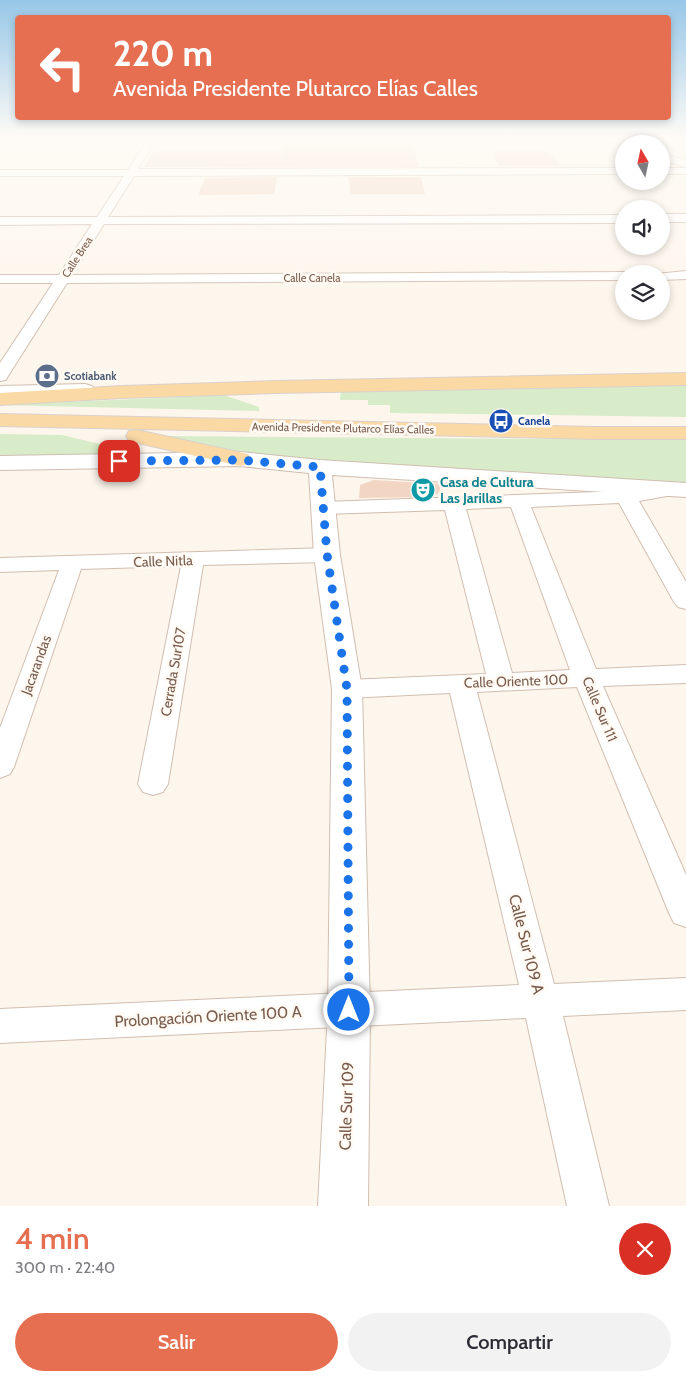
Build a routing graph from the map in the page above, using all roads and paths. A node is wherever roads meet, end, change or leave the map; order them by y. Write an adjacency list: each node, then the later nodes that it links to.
1 (119, 193): 6 (street, Calle Brea)
2 (670, 218): 3 (street)
3 (686, 218)
4 (615, 219): 6 (street)
5 (0, 221): 6 (street)
6 (100, 221): 11 (street, Calle Brea)
7 (686, 275): 9 (street)
8 (615, 276): 11 (street, Calle Canela)
9 (670, 276)
10 (0, 279): 11 (street, Calle Canela)
11 (63, 279): 12 (street, Calle Brea)
12 (0, 376)
13 (686, 379): 14 (main road)
14 (137, 391): 15 (street); 16 (main road)
15 (0, 392)
16 (0, 399)
17 (0, 420): 18 (main road, Avenida Presidente Plutarco Elías Calles)
18 (82, 423): 19 (main road, Avenida Presidente Plutarco Elías Calles); 20 (main road)
19 (686, 433)
20 (240, 460): 21 (street); 22 (street)
21 (0, 463)
22 (320, 467): 23 (street); 27 (street, Calle Sur 109)
23 (678, 490): 24 (street)
24 (626, 497): 25 (street); 32 (street)
25 (519, 502): 26 (street); 34 (street, Calle Sur 111)
26 (454, 504): 27 (street); 35 (street)
27 (324, 508): 28 (street, Calle Sur 109)
28 (327, 554): 29 (street, Calle Nitla); 37 (street, Calle Sur 109)
29 (193, 560): 30 (street, Calle Nitla); 39 (street, Cerrada Sur107)
30 (72, 564): 31 (street, Calle Nitla); 38 (street, Jacarandas)
31 (0, 565)
32 (686, 602)
33 (686, 674): 34 (street, Calle Oriente 100)
34 (586, 678): 35 (street, Calle Oriente 100); 40 (street, Calle Sur 111)
35 (501, 681): 36 (street, Calle Oriente 100)
36 (461, 683): 37 (street, Calle Oriente 100); 42 (street, Calle Sur 109 A)
37 (347, 689): 43 (street, Calle Sur 109)
38 (0, 767)
39 (153, 784)
40 (686, 913)
41 (686, 994): 42 (street, Prolongación Oriente 100 A)
42 (541, 1002): 43 (street, Prolongación Oriente 100 A); 46 (street, Calle Sur 109 A)
43 (349, 1010): 44 (street, Prolongación Oriente 100 A); 45 (street, Calle Sur 109)
44 (0, 1026)
45 (343, 1206)
46 (588, 1206)

